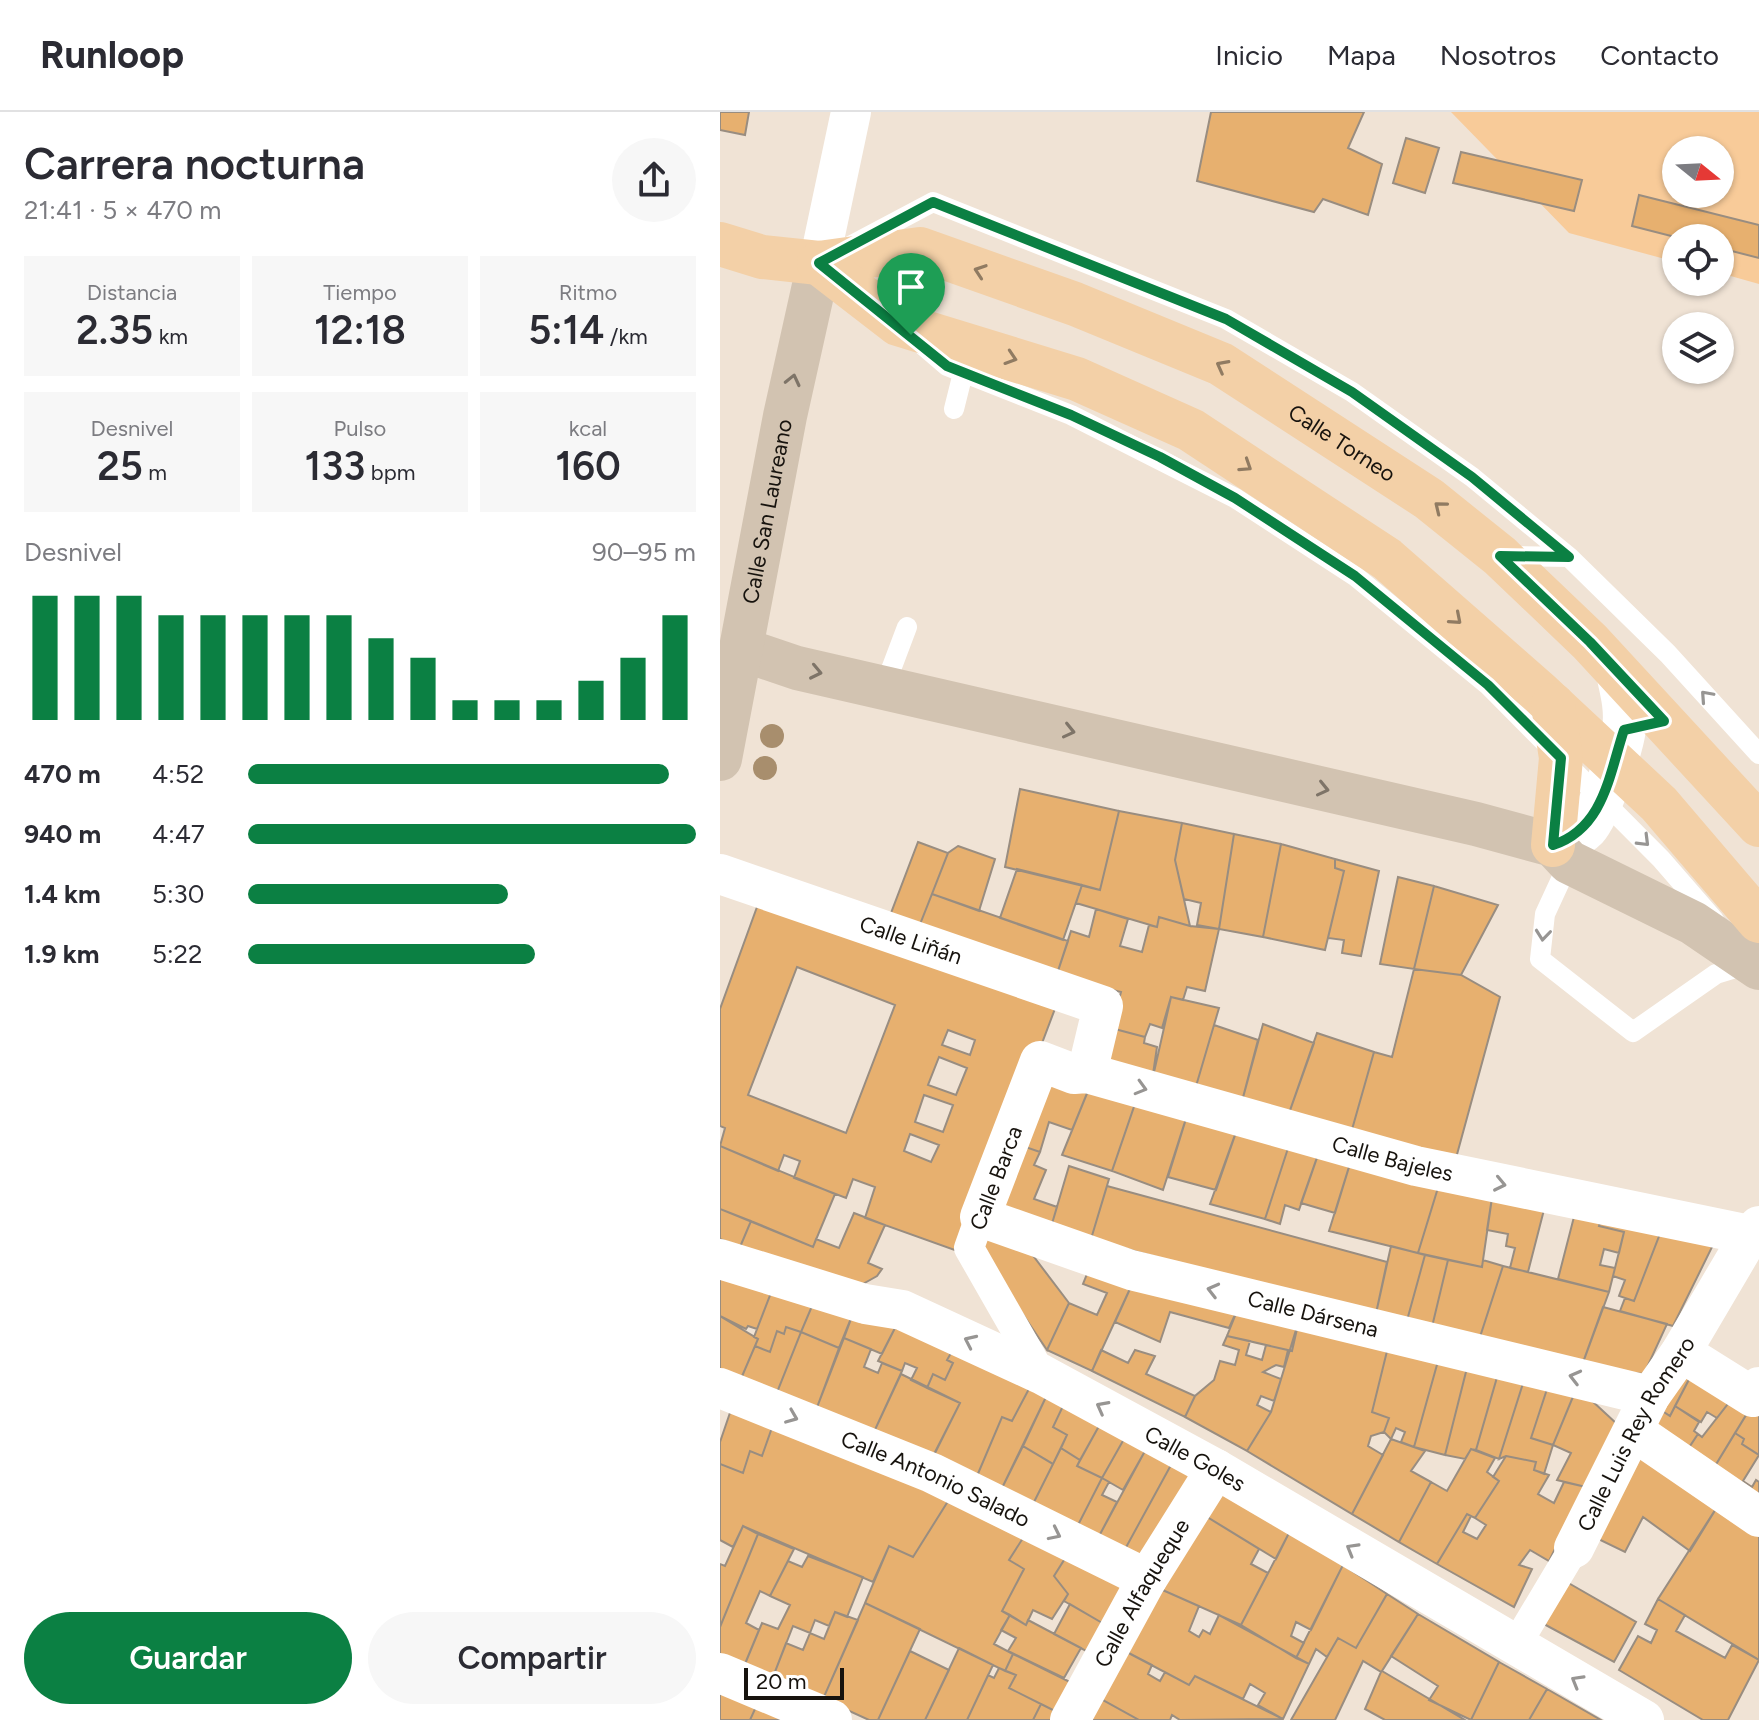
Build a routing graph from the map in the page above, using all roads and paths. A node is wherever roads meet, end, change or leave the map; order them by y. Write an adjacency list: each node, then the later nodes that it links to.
1 (851, 112): 4 (street)
2 (720, 244): 3 (main road, Calle Torneo)
3 (762, 257): 4 (main road, Calle Torneo); 5 (main road, Calle Torneo)
4 (819, 263): 6 (main road, Calle Torneo); 8 (main road, Calle Torneo, one-way to 4); 9 (lane); 11 (main road, Calle San Laureano, one-way to 4)
5 (720, 269)
6 (967, 359): 7 (lane); 14 (lane, Calle Torneo); 14 (main road, Calle Torneo, one-way to 14)
7 (954, 409)
8 (1500, 556): 9 (lane); 14 (main road, Calle Torneo)
9 (1569, 557): 13 (lane, one-way to 9)
10 (907, 627): 12 (lane)
11 (741, 649): 12 (main road, one-way to 12); 15 (main road, Calle San Laureano)
12 (884, 688): 19 (main road, one-way to 19)
13 (1759, 754)
14 (1605, 756): 16 (main road); 17 (main road, Calle Torneo); 17 (main road); 18 (main road, Calle Torneo); 19 (main road); 19 (street); 22 (lane, Calle Torneo, one-way to 22)
15 (720, 759)
16 (1759, 784)
17 (1659, 804): 21 (main road, Calle Torneo)
18 (1759, 825)
19 (1560, 840): 22 (main road); 22 (lane, one-way to 22)
20 (720, 874): 24 (street, Calle Liñán)
21 (1759, 921)
22 (1756, 968)
23 (1040, 1061): 24 (street, Calle Bajeles); 25 (street, Calle Barca)
24 (1087, 1073): 26 (street, Calle Bajeles, one-way to 26)
25 (980, 1217): 29 (street, Calle Barca); 32 (street, Calle Dársena, one-way to 25)
26 (1754, 1231): 28 (street, Calle Luis Rey Romero)
27 (720, 1259): 29 (street, Calle Goles, one-way to 27)
28 (1681, 1352): 30 (street); 32 (street, Calle Luis Rey Romero)
29 (1041, 1374): 34 (street, Calle Goles, one-way to 29)
30 (1759, 1387)
31 (720, 1388): 37 (street, Calle Antonio Salado, one-way to 37)
32 (1650, 1396): 33 (street, Calle Luis Rey Romero)
33 (1635, 1432): 35 (street); 36 (street, Calle Luis Rey Romero)
34 (1216, 1469): 37 (street, Calle Alfaqueque); 38 (street, Calle Goles, one-way to 34)
35 (1759, 1517)
36 (1574, 1548): 38 (street, Calle Luis Rey Romero)
37 (1147, 1579): 41 (street, Calle Alfaqueque)
38 (1516, 1645): 42 (street, Calle Goles, one-way to 38)
39 (720, 1673): 40 (street)
40 (832, 1720)
41 (1070, 1720)
42 (1644, 1720)

